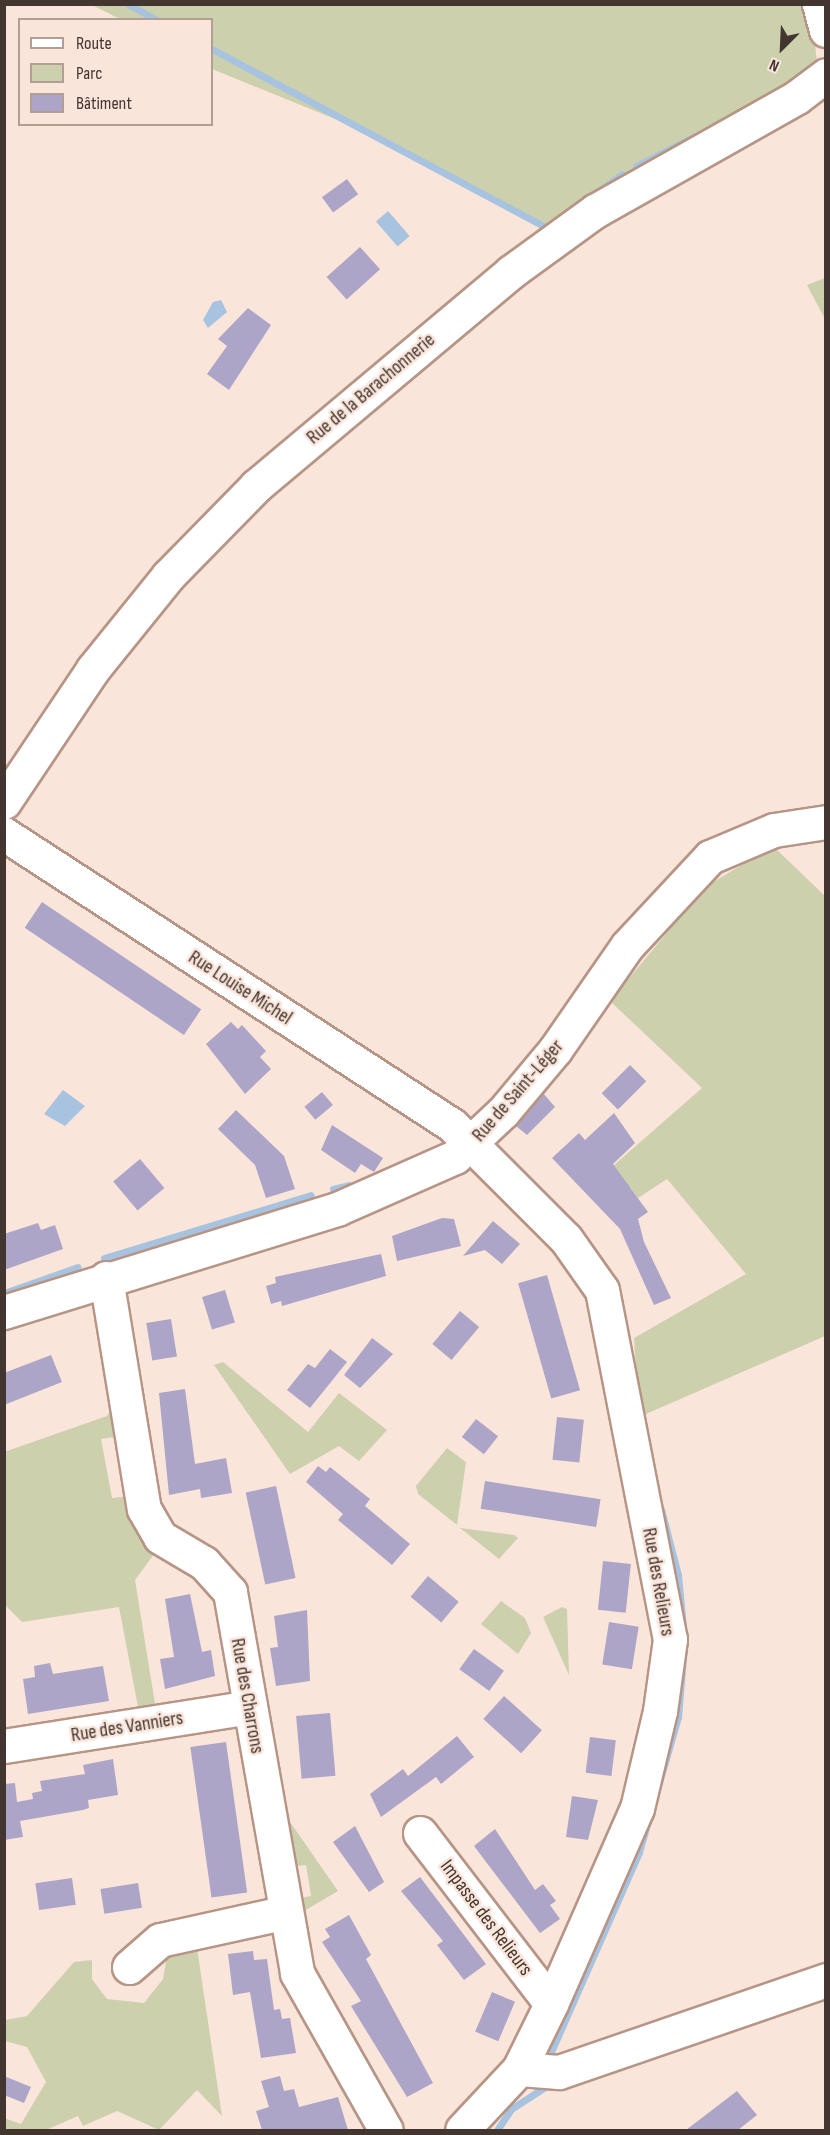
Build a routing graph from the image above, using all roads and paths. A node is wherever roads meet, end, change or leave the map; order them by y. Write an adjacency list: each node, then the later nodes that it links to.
1 (819, 4): 2 (street)
2 (825, 30)
3 (825, 75): 4 (street, Rue de la Barachonnerie)
4 (4, 802)
5 (825, 822): 7 (street, Rue de Saint-Léger)
6 (4, 834): 7 (street, Rue Louise Michel)
7 (472, 1145): 8 (street, Rue de Saint-Léger); 16 (street, Rue des Relieurs)
8 (106, 1278): 9 (street, Rue de Saint-Léger); 10 (street, Rue des Charrons)
9 (4, 1312)
10 (250, 1707): 11 (street, Rue des Vanniers); 13 (street, Rue des Charrons)
11 (4, 1746)
12 (420, 1833): 16 (street, Impasse des Relieurs)
13 (283, 1913): 14 (street); 18 (street, Rue des Charrons)
14 (129, 1967)
15 (825, 1980): 17 (street)
16 (551, 2004): 17 (street, Rue des Relieurs)
17 (519, 2069): 19 (street, Rue des Relieurs)
18 (386, 2130)
19 (462, 2130)

